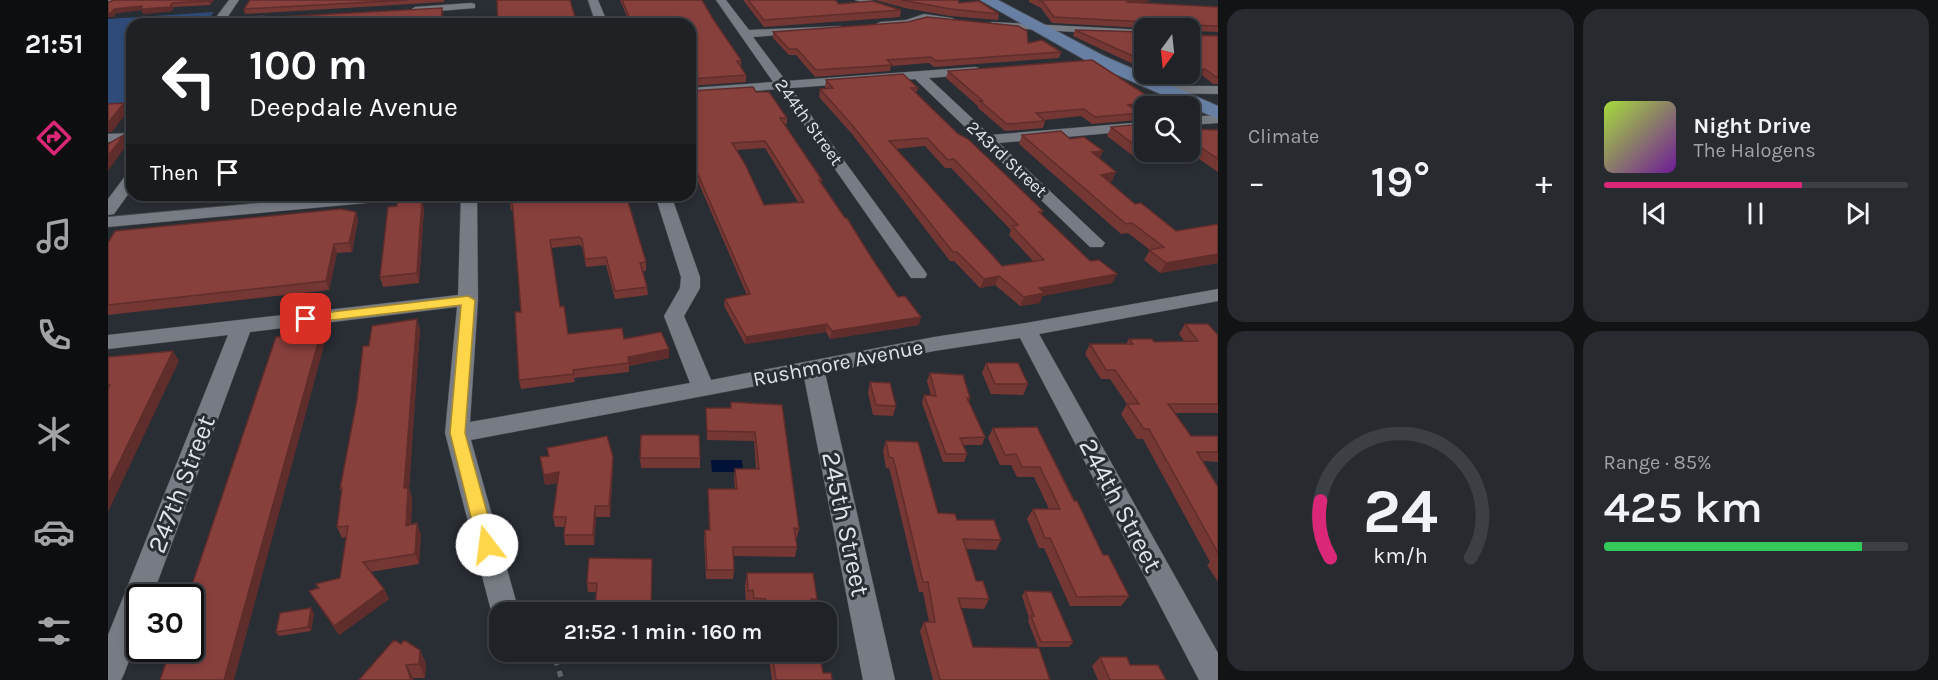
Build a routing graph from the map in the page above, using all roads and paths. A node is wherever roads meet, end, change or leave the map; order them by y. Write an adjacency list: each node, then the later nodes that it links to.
1 (118, 0): 7 (street)
2 (234, 0): 11 (street)
3 (593, 0): 12 (street)
4 (721, 0): 17 (street, 244th Street)
5 (860, 0): 10 (street)
6 (990, 0): 15 (main road)
7 (108, 1)
8 (471, 7): 9 (street)
9 (407, 10)
10 (924, 17): 13 (street); 17 (street)
11 (221, 18)
12 (600, 18)
13 (960, 22)
14 (983, 25): 15 (street)
15 (1038, 29): 16 (street); 18 (main road)
16 (1134, 33)
17 (746, 34): 22 (street, 244th Street)
18 (1098, 60): 19 (street); 23 (main road)
19 (1075, 62)
20 (985, 70): 21 (street)
21 (918, 75): 22 (street); 32 (street, 243rd Street)
22 (783, 86): 25 (street); 40 (street, 244th Street)
23 (1166, 90): 24 (street); 26 (main road)
24 (1218, 90)
25 (696, 92)
26 (1218, 113)
27 (1218, 119): 28 (street)
28 (1200, 121)
29 (1134, 127): 32 (street)
30 (126, 136): 31 (street)
31 (108, 138)
32 (987, 140): 39 (street, 243rd Street)
33 (126, 186): 37 (street)
34 (334, 201): 38 (street)
35 (470, 201): 42 (street)
36 (665, 201): 47 (street)
37 (108, 210)
38 (108, 222)
39 (1096, 243)
40 (918, 274)
41 (1218, 295): 44 (street, Rushmore Avenue)
42 (468, 300): 43 (street); 48 (street)
43 (242, 327): 45 (street); 51 (street, 247th Street)
44 (1026, 330): 46 (street, Rushmore Avenue); 54 (street, 244th Street)
45 (108, 342)
46 (813, 369): 47 (street, Rushmore Avenue); 53 (street, 245th Street)
47 (704, 389): 48 (street, Rushmore Avenue)
48 (458, 433): 49 (street)
49 (501, 602)
50 (556, 662): 52 (path)
51 (108, 674)
52 (562, 680)
53 (879, 680)
54 (1216, 680)

